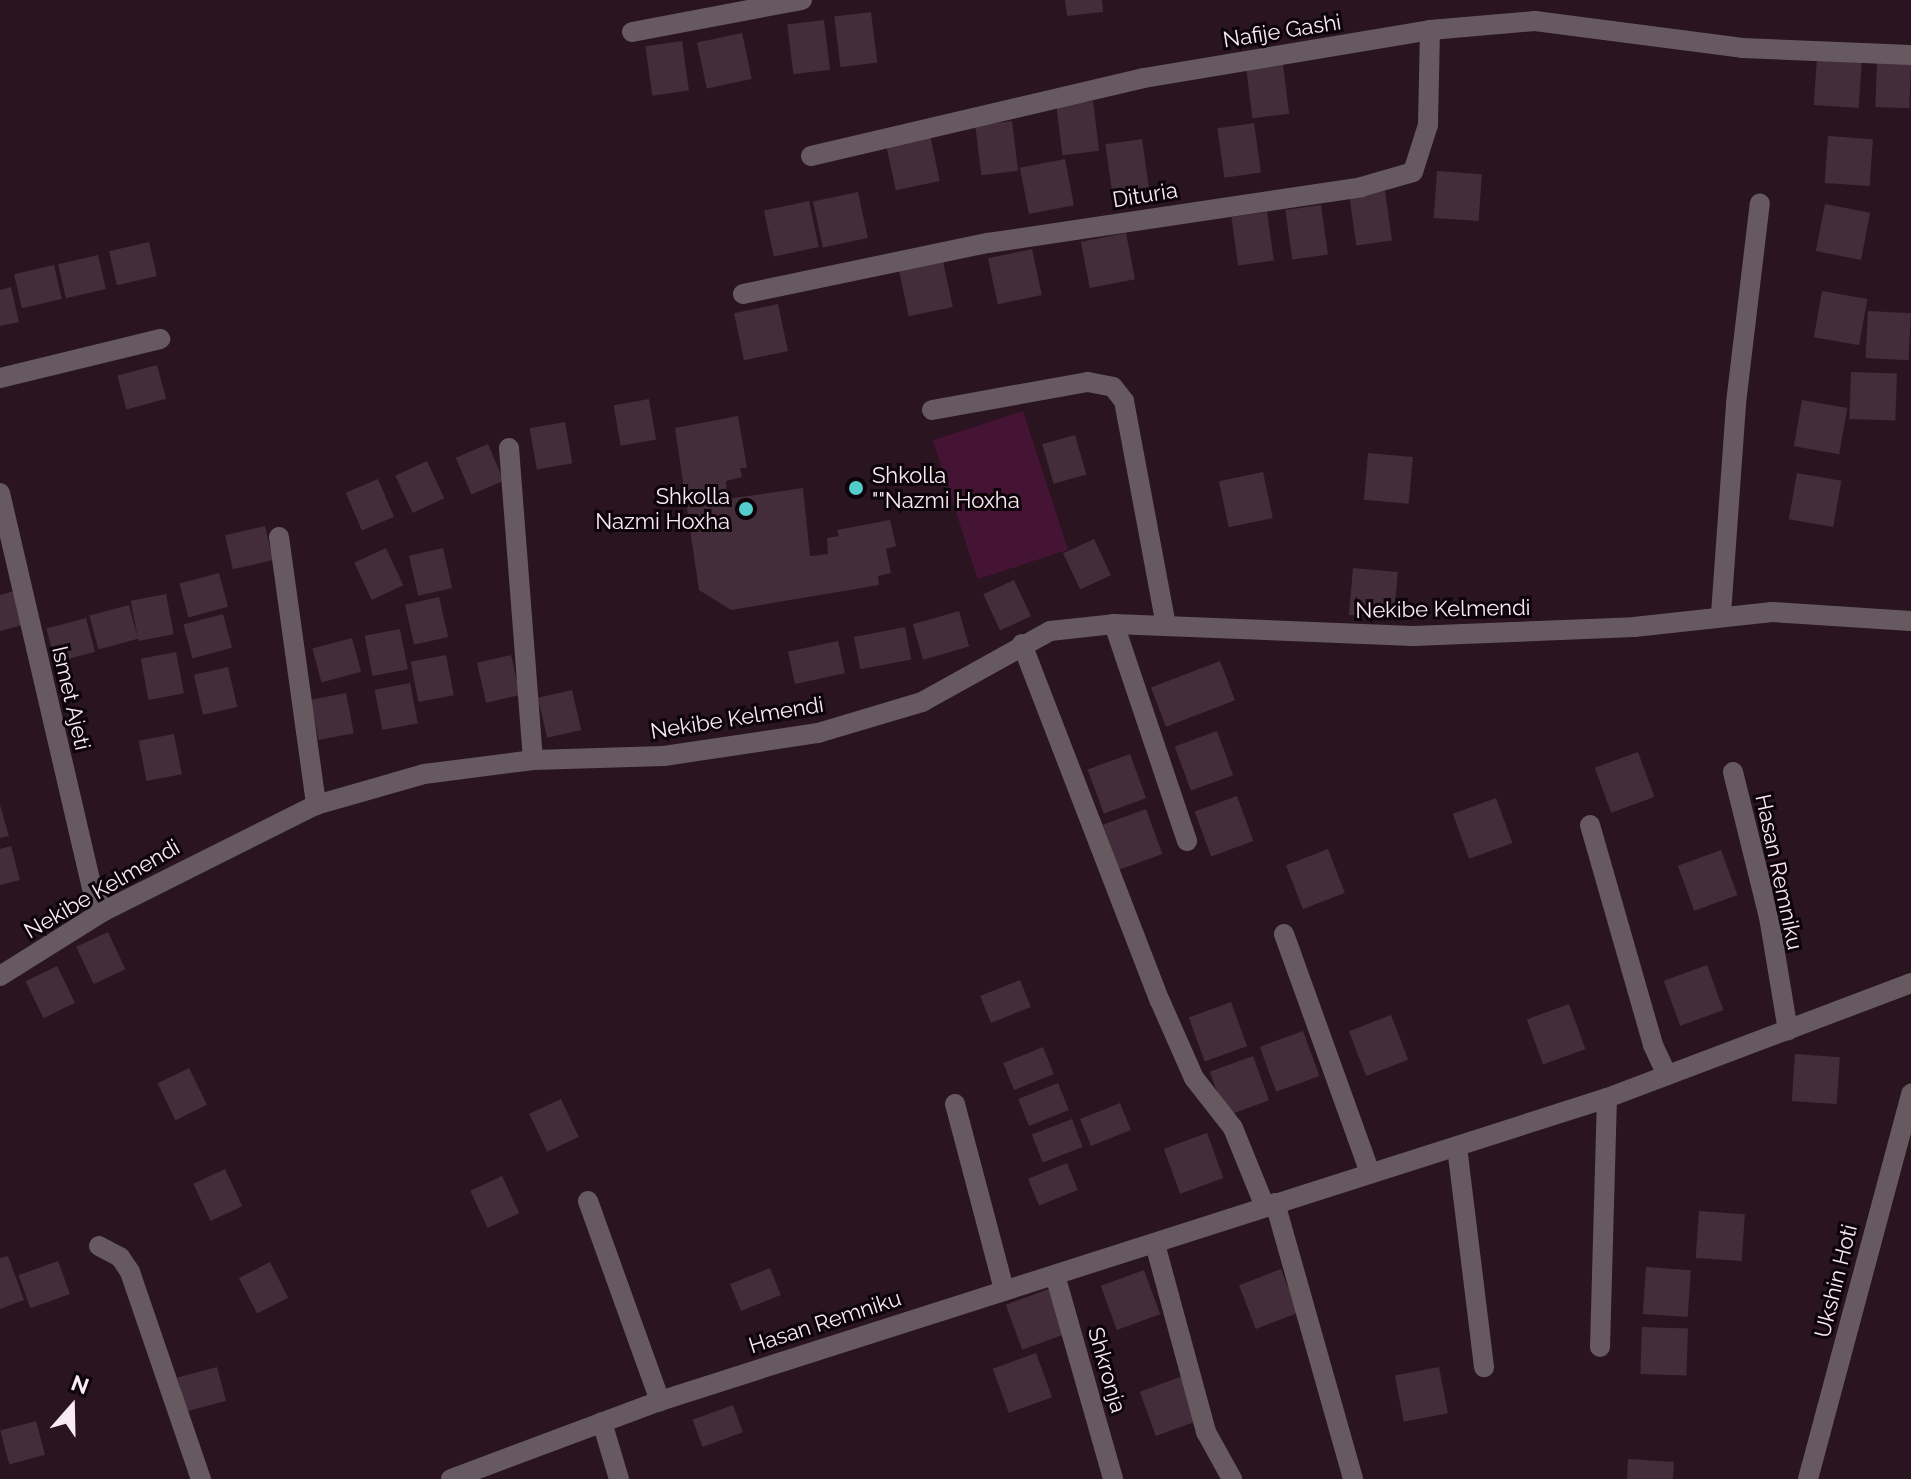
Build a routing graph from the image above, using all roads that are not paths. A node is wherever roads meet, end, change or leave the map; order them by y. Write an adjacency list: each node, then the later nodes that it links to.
1 (802, 0): 3 (street)
2 (1430, 30): 4 (street, Nafije Gashi); 5 (street, Nafije Gashi); 7 (street, Dituria)
3 (632, 32)
4 (1911, 55)
5 (811, 156)
6 (1760, 203): 14 (street)
7 (743, 294)
8 (160, 339): 9 (street)
9 (0, 378)
10 (932, 410): 17 (street)
11 (509, 448): 19 (street)
12 (0, 493): 24 (street, Ismet Ajeti)
13 (279, 537): 21 (street)
14 (1721, 614): 15 (street, Nekibe Kelmendi); 17 (street, Nekibe Kelmendi)
15 (1911, 621)
16 (1114, 624): 17 (street, Nekibe Kelmendi); 18 (street, Nekibe Kelmendi); 23 (street)
17 (1166, 625)
18 (1022, 644): 19 (street, Nekibe Kelmendi); 36 (street)
19 (533, 760): 21 (street, Nekibe Kelmendi)
20 (1733, 772): 28 (street, Hasan Remniku)
21 (316, 805): 24 (street, Nekibe Kelmendi)
22 (1590, 825): 29 (street)
23 (1187, 841)
24 (104, 911): 26 (street, Nekibe Kelmendi)
25 (1284, 934): 34 (street)
26 (0, 976)
27 (1911, 983): 28 (street, Hasan Remniku)
28 (1788, 1030): 29 (street, Hasan Remniku)
29 (1667, 1075): 31 (street, Hasan Remniku)
30 (1911, 1094): 51 (street, Ukshin Hoti)
31 (1607, 1098): 33 (street, Hasan Remniku); 41 (street)
32 (955, 1104): 40 (street)
33 (1457, 1147): 34 (street, Hasan Remniku); 42 (street)
34 (1369, 1170): 36 (street, Hasan Remniku)
35 (588, 1201): 43 (street)
36 (1270, 1205): 37 (street, Hasan Remniku); 50 (street)
37 (1155, 1244): 39 (street, Hasan Remniku); 49 (street)
38 (99, 1246): 45 (street)
39 (1055, 1275): 40 (street, Hasan Remniku); 48 (street, Shkronja)
40 (1004, 1289): 43 (street, Hasan Remniku)
41 (1600, 1347)
42 (1484, 1367)
43 (660, 1401): 44 (street, Hasan Remniku)
44 (602, 1422): 46 (street, Hasan Remniku); 47 (street)
45 (201, 1479)
46 (451, 1479)
47 (619, 1479)
48 (1113, 1479)
49 (1232, 1479)
50 (1353, 1479)
51 (1808, 1479)

